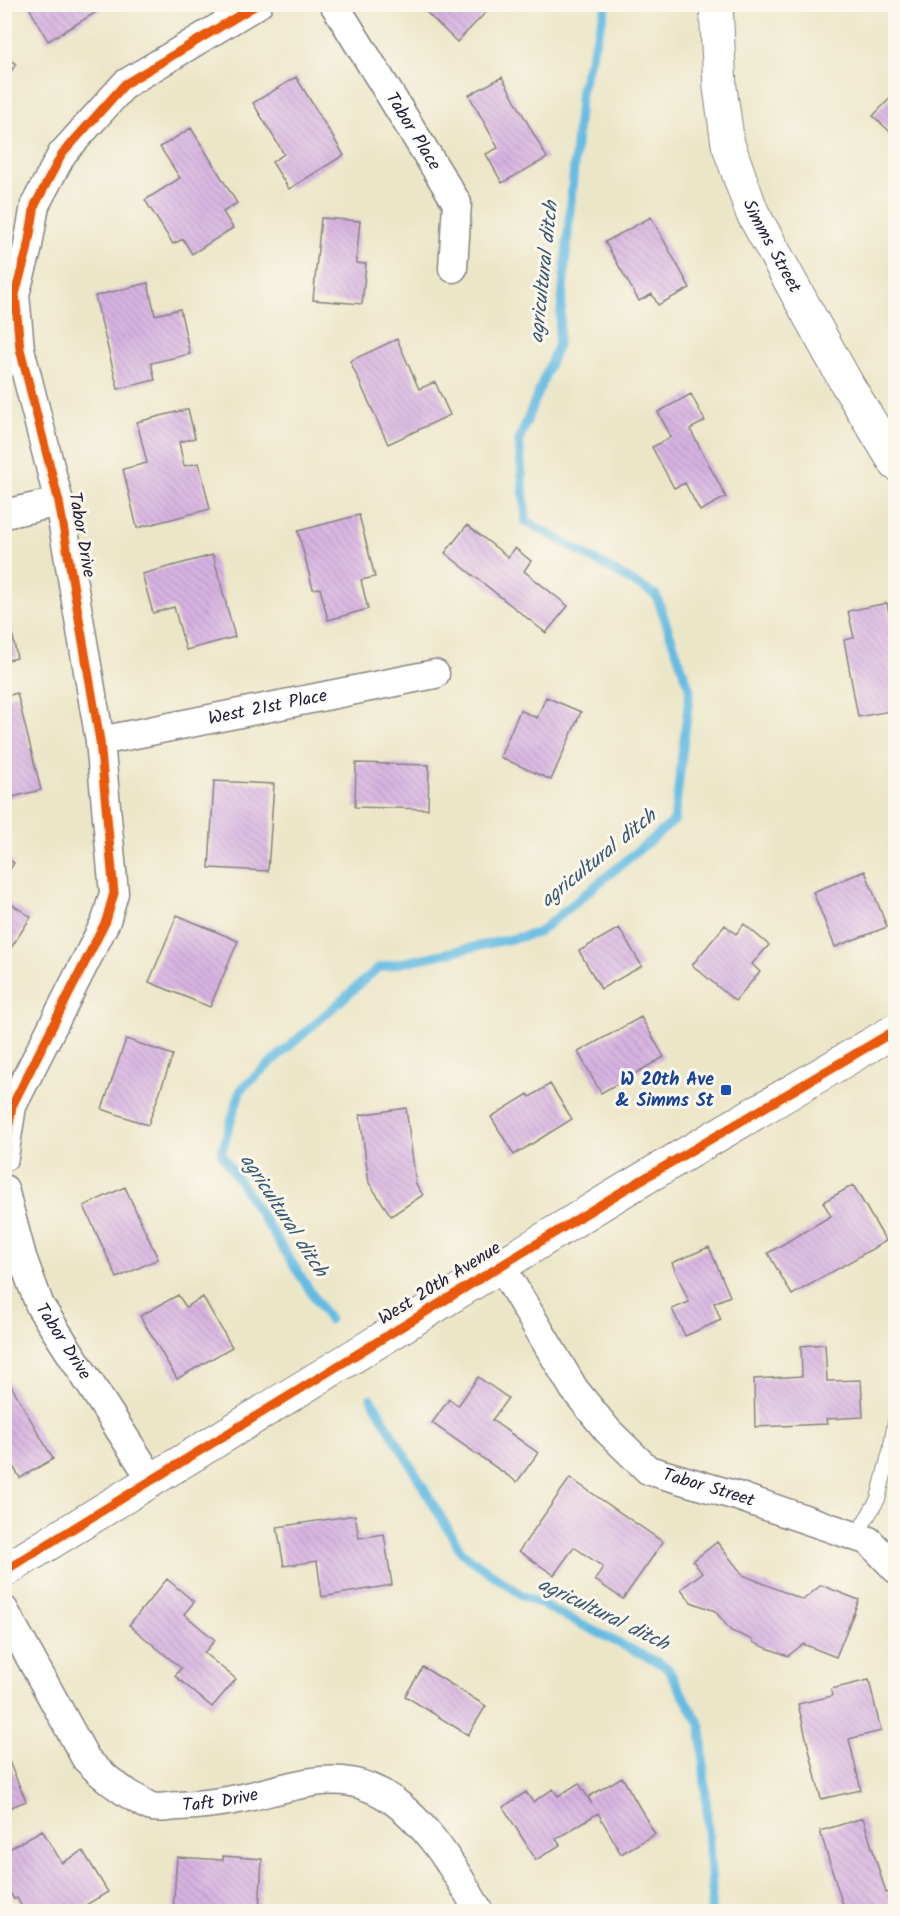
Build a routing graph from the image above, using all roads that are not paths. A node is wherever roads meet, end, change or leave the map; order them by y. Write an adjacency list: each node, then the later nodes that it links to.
1 (258, 4): 6 (street, Tabor Drive)
2 (334, 4): 4 (street, Tabor Place)
3 (716, 4): 5 (street, Simms Street)
4 (453, 268)
5 (896, 464)
6 (59, 502): 7 (street); 9 (street, Tabor Drive)
7 (4, 514)
8 (435, 674): 9 (street, West 21st Place)
9 (100, 741): 11 (street, Tabor Drive)
10 (896, 1030): 13 (street, West 20th Avenue)
11 (4, 1157)
12 (4, 1189): 15 (street, Tabor Drive)
13 (501, 1266): 15 (street, West 20th Avenue); 16 (street, Tabor Street)
14 (896, 1417): 16 (lane)
15 (152, 1480): 18 (street, West 20th Avenue)
16 (855, 1536): 17 (street, Tabor Street)
17 (895, 1569)
18 (4, 1571)
19 (4, 1610): 20 (street, Taft Drive)
20 (479, 1911)

